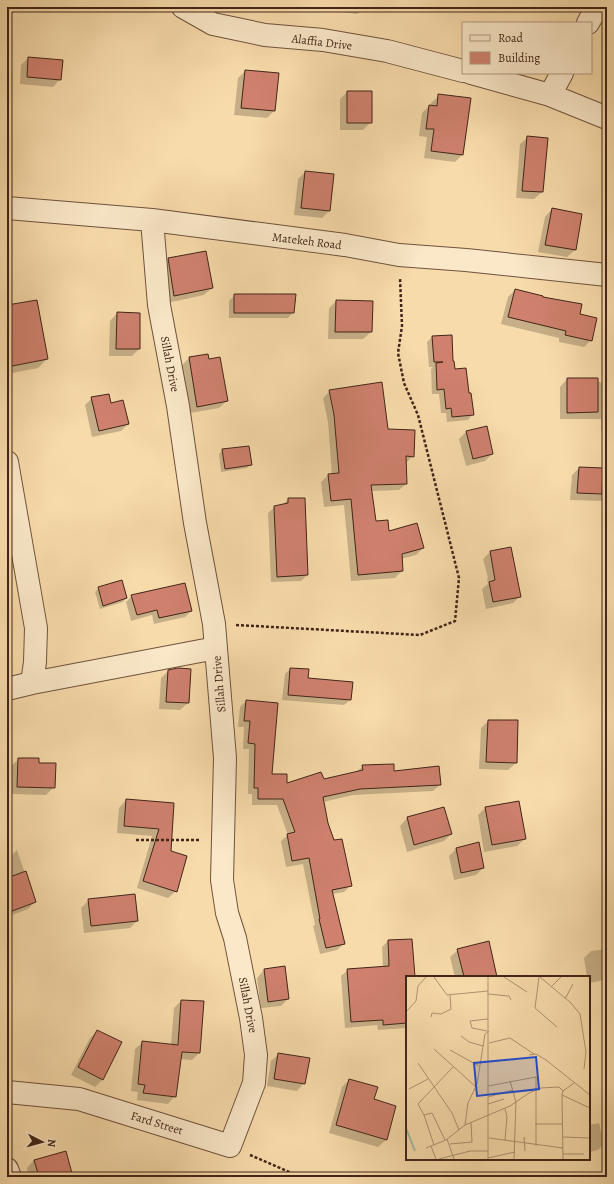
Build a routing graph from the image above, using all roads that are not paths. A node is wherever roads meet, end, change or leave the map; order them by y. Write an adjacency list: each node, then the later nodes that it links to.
1 (183, 7): 4 (street, Alaffia Drive)
2 (597, 7): 3 (street)
3 (589, 22)
4 (462, 71)
5 (475, 74): 7 (street)
6 (561, 74): 7 (street)
7 (550, 95): 8 (street)
8 (607, 118)
9 (7, 208): 10 (street, Matekeh Road)
10 (152, 220): 11 (street, Matekeh Road); 13 (street, Sillah Drive)
11 (607, 275)
12 (7, 462): 14 (street)
13 (216, 648): 14 (street); 17 (street, Sillah Drive)
14 (32, 682): 15 (street)
15 (7, 689)
16 (7, 1092): 17 (street, Fard Street)
17 (230, 1146)
18 (7, 1169): 19 (street)
19 (10, 1177)

